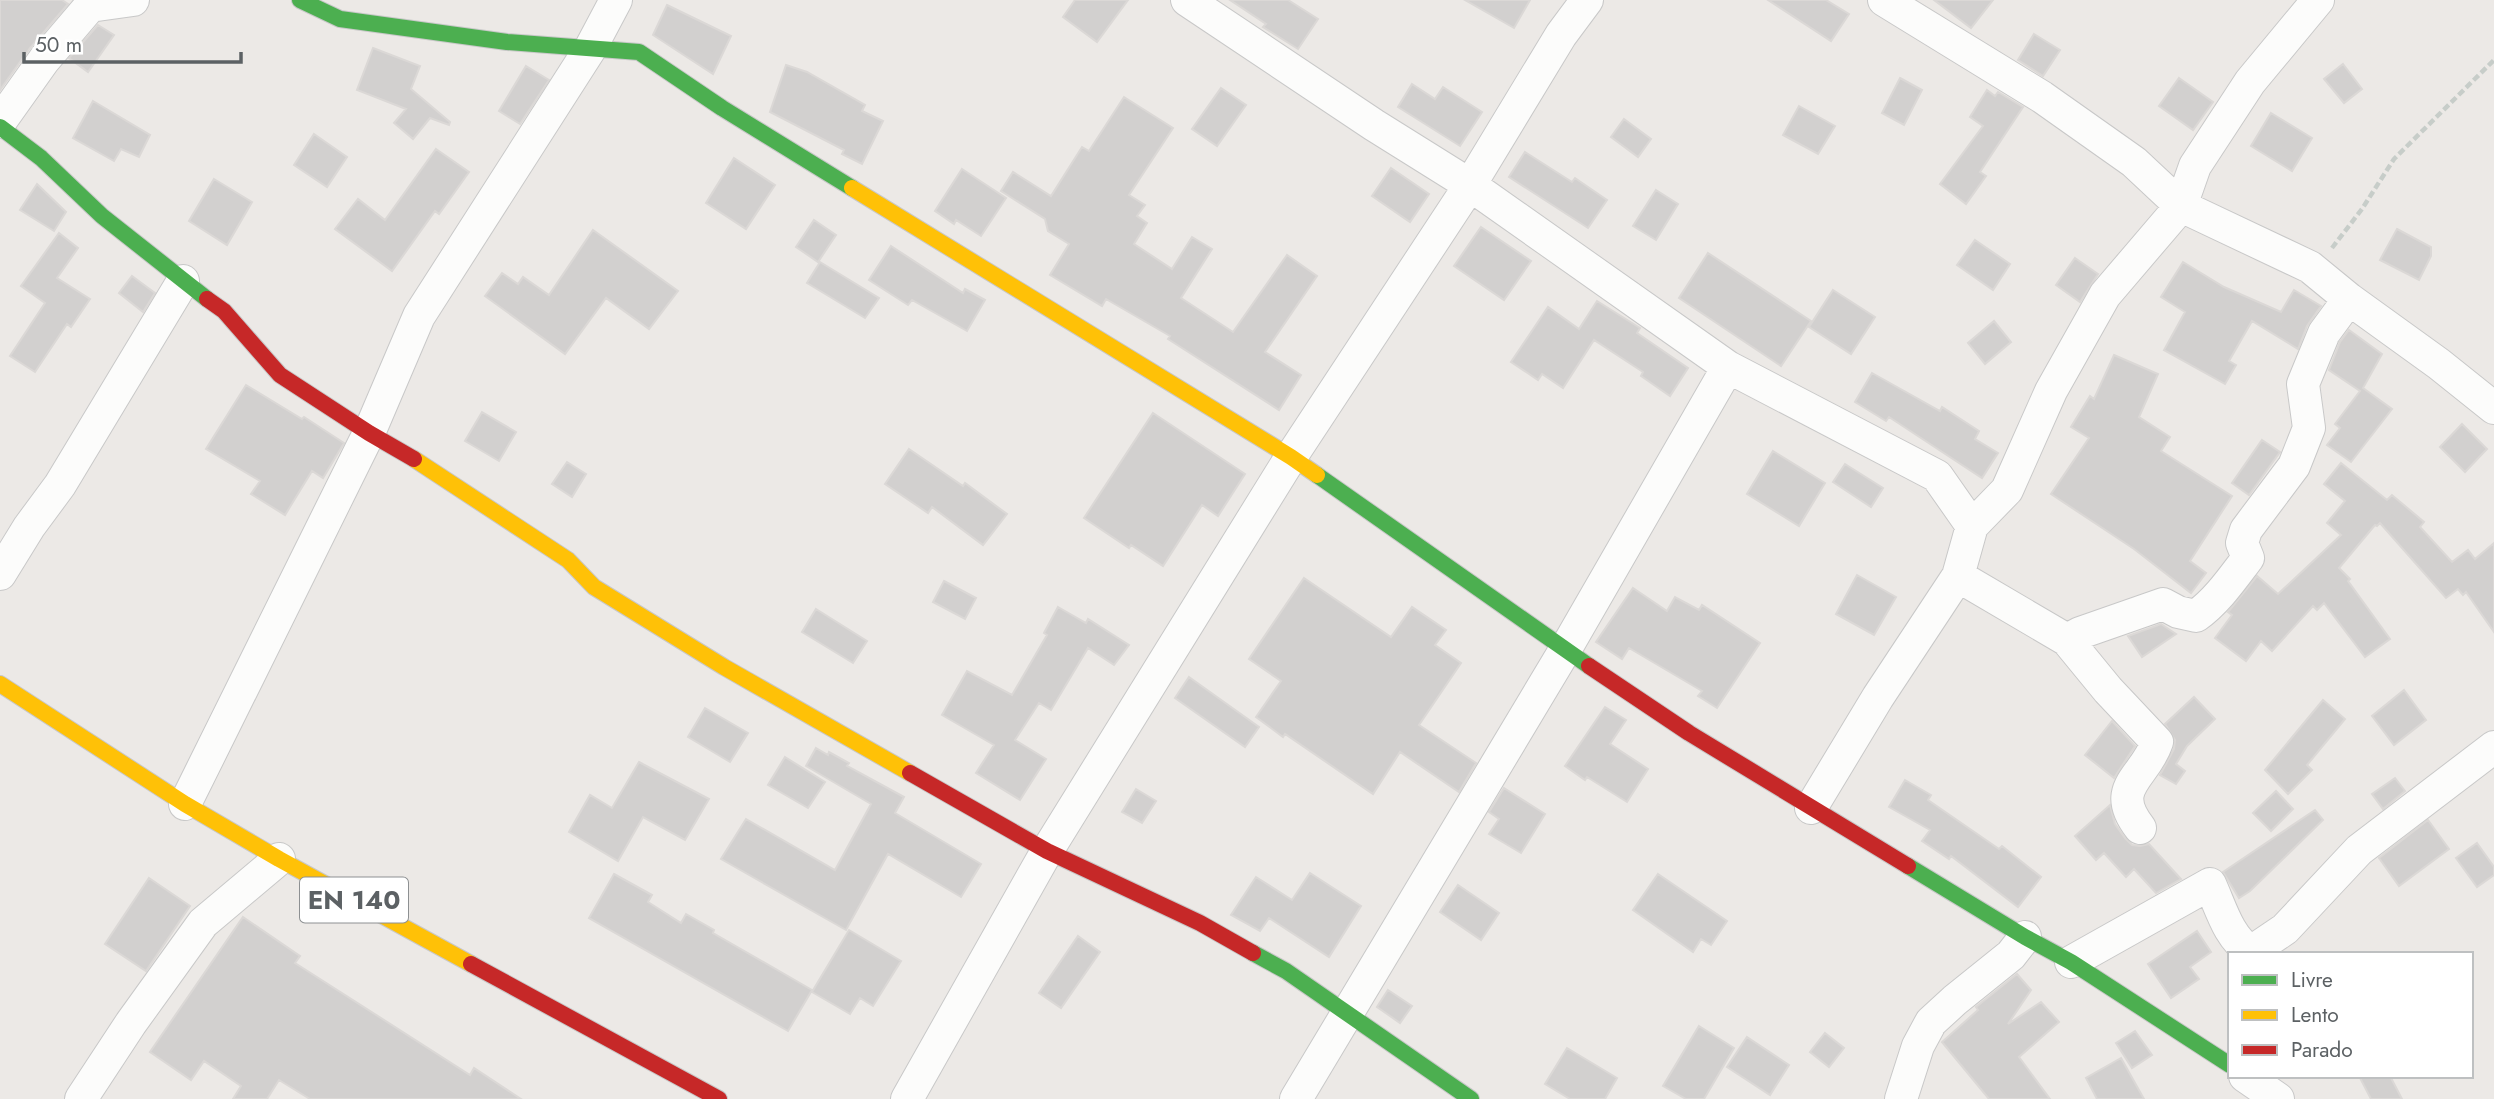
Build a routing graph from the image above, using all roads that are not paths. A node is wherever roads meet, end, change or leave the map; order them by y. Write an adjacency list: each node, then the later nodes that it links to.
1 (133, 0): 9 (street)
2 (299, 0): 8 (street)
3 (616, 0): 8 (street)
4 (1187, 0): 10 (street)
5 (1587, 0): 10 (street)
6 (1884, 0): 11 (street)
7 (2318, 0): 11 (street)
8 (590, 49): 16 (street); 17 (street)
9 (0, 124): 12 (street)
10 (1470, 185): 14 (street); 17 (street)
11 (2181, 206): 13 (street); 18 (street)
12 (183, 281): 16 (street); 19 (street)
13 (2349, 299): 15 (street); 21 (street)
14 (1728, 367): 18 (street); 22 (street)
15 (2494, 408)
16 (369, 433): 25 (street); 28 (street)
17 (1291, 457): 22 (street); 28 (street)
18 (1972, 526): 20 (street)
19 (0, 573)
20 (1958, 576): 21 (street); 26 (street)
21 (2067, 640): 27 (street)
22 (1565, 650): 26 (street); 32 (street)
23 (0, 684): 25 (street, EN 140)
24 (2494, 747): 31 (street)
25 (185, 804): 29 (street, EN 140)
26 (1811, 808): 30 (street)
27 (2140, 828)
28 (1047, 851): 32 (street); 37 (street)
29 (279, 859): 35 (street); 36 (street, EN 140)
30 (2025, 937): 31 (street); 40 (street)
31 (2071, 962): 33 (street)
32 (1346, 1014): 38 (street); 39 (street)
33 (2228, 1064)
34 (2248, 1078): 41 (street)
35 (82, 1099)
36 (719, 1099)
37 (907, 1099)
38 (1296, 1099)
39 (1471, 1099)
40 (1901, 1099)
41 (2278, 1099)

